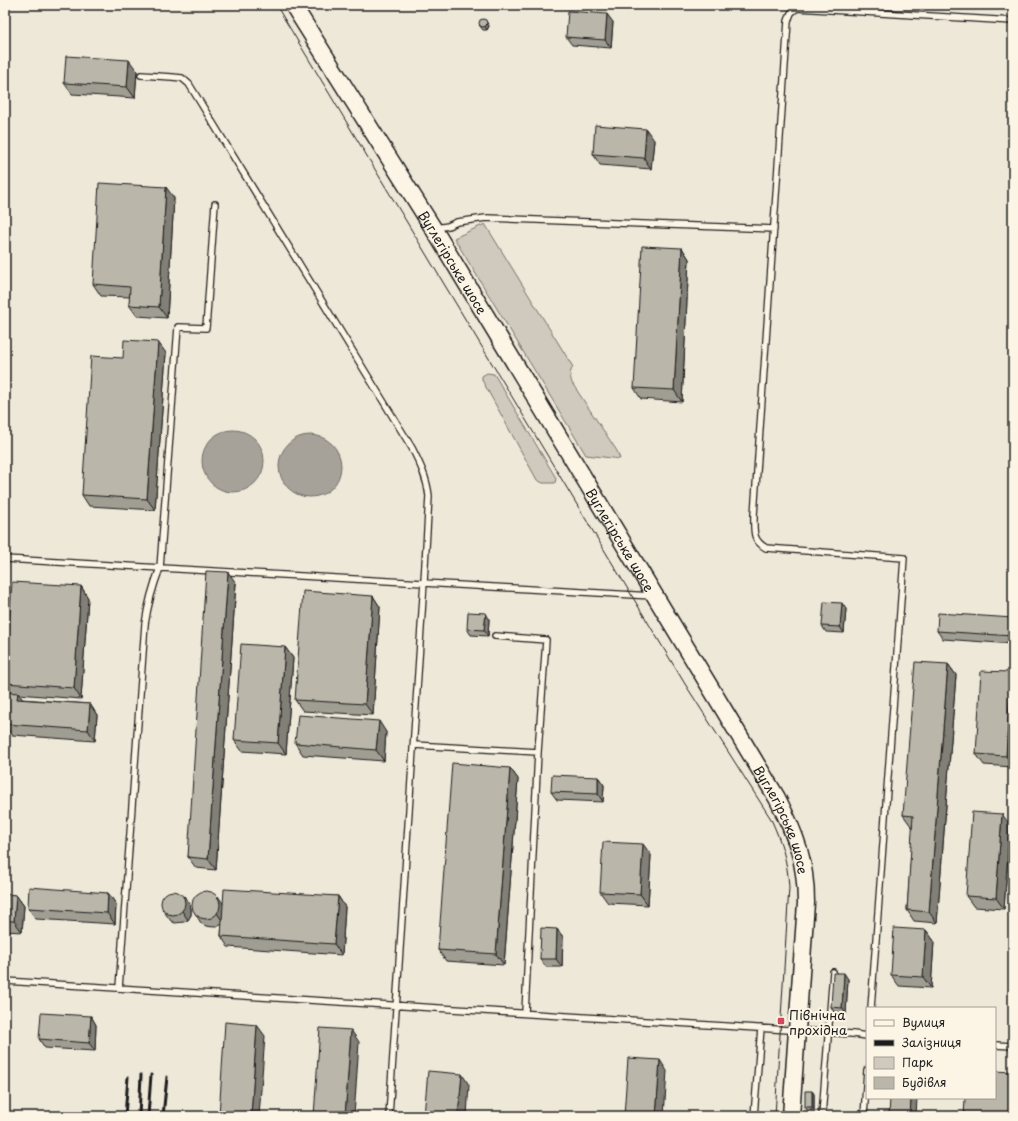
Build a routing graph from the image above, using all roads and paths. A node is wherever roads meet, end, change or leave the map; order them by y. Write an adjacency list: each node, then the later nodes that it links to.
1 (293, 5): 5 (street, Вуглегірське шосе)
2 (1013, 21): 6 (lane)
3 (141, 75): 9 (lane)
4 (215, 204): 8 (lane)
5 (434, 228): 6 (lane); 10 (street, Вуглегірське шосе)
6 (774, 230): 18 (lane)
7 (5, 559): 8 (lane)
8 (160, 568): 9 (lane); 16 (lane)
9 (424, 582): 10 (lane); 12 (lane)
10 (656, 596): 21 (street, Вуглегірське шосе)
11 (495, 636): 13 (lane)
12 (414, 745): 13 (lane); 17 (lane)
13 (538, 752): 19 (lane)
14 (833, 972): 22 (lane)
15 (5, 981): 16 (lane)
16 (119, 988): 17 (lane)
17 (397, 1005): 19 (lane); 27 (lane)
18 (871, 1007)
19 (525, 1013): 20 (lane)
20 (761, 1028): 21 (lane); 28 (lane)
21 (797, 1031): 22 (lane); 29 (street, Вуглегірське шосе)
22 (828, 1033): 23 (lane); 30 (lane)
23 (866, 1036)
24 (996, 1045): 25 (lane)
25 (1013, 1046)
26 (866, 1085): 31 (lane)
27 (389, 1116)
28 (754, 1116)
29 (791, 1116)
30 (822, 1116)
31 (864, 1116)

